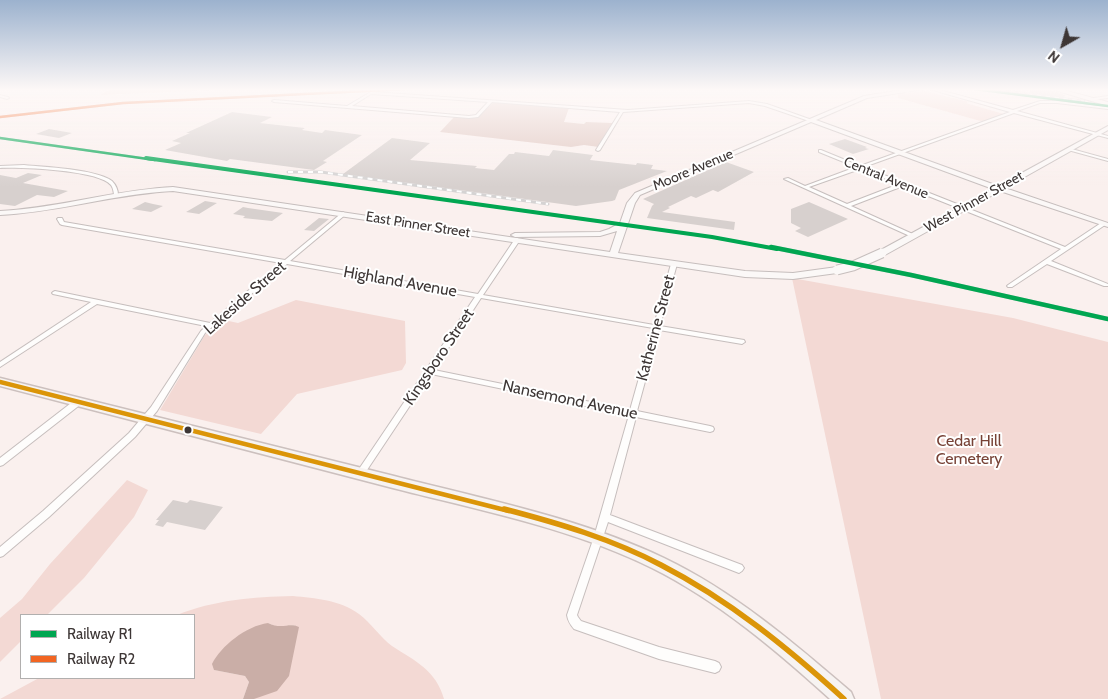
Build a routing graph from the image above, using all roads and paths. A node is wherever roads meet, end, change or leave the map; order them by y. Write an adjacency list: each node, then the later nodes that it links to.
1 (615, 122): 10 (street)
2 (806, 122): 26 (main road, Moore Avenue)
3 (814, 122): 12 (main road)
4 (987, 122): 12 (street)
5 (1050, 122): 7 (street)
6 (1108, 128): 7 (main road, West Pinner Street)
7 (1096, 134): 8 (street); 9 (main road, West Pinner Street)
8 (1108, 137)
9 (1070, 149): 13 (street); 19 (main road, West Pinner Street)
10 (598, 150)
11 (820, 151): 15 (street, Central Avenue)
12 (900, 153): 15 (street); 19 (main road)
13 (1108, 160)
14 (0, 166): 20 (street)
15 (860, 168): 17 (street, Central Avenue); 18 (street)
16 (786, 179): 18 (street)
17 (902, 184): 21 (street); 22 (street, Central Avenue)
18 (805, 188): 21 (street)
19 (998, 188): 22 (main road, West Pinner Street); 27 (main road)
20 (116, 195): 23 (main road, East Pinner Street); 24 (main road, East Pinner Street)
21 (847, 206): 29 (street)
22 (962, 208): 29 (main road, West Pinner Street); 31 (street, Central Avenue)
23 (0, 213)
24 (343, 214): 28 (main road, East Pinner Street); 34 (street, Lakeside Street)
25 (60, 219): 34 (street, Highland Avenue)
26 (624, 224): 28 (main road); 32 (main road, Moore Avenue)
27 (1106, 224): 31 (street)
28 (421, 226): 30 (main road, East Pinner Street)
29 (914, 236): 36 (main road, West Pinner Street, bridge)
30 (517, 240): 32 (main road, East Pinner Street); 40 (street, Kingsboro Street)
31 (1065, 249): 33 (street)
32 (613, 255): 35 (main road, East Pinner Street)
33 (1046, 261): 37 (street); 38 (street)
34 (286, 262): 40 (street, Highland Avenue); 42 (street, Lakeside Street)
35 (674, 264): 36 (main road, East Pinner Street); 43 (street, Katherine Street)
36 (837, 270)
37 (1106, 285)
38 (1010, 286)
39 (55, 293): 41 (street)
40 (480, 296): 43 (street, Highland Avenue); 46 (street, Kingsboro Street)
41 (97, 301): 42 (street); 45 (street)
42 (211, 325): 50 (street, Lakeside Street)
43 (656, 327): 44 (street, Highland Avenue); 49 (street, Katherine Street)
44 (742, 342)
45 (0, 365)
46 (429, 371): 49 (street, Nansemond Avenue); 53 (street, Kingsboro Street)
47 (0, 382): 48 (main road)
48 (78, 402): 50 (main road); 52 (street)
49 (633, 413): 51 (street, Nansemond Avenue); 54 (street, Katherine Street)
50 (146, 419): 53 (main road); 56 (street, Lakeside Street)
51 (710, 429)
52 (0, 463)
53 (360, 474): 55 (main road)
54 (604, 517): 55 (street, Katherine Street); 57 (street)
55 (599, 537): 58 (street, Katherine Street); 59 (main road)
56 (0, 553)
57 (740, 568)
58 (715, 667)
59 (844, 699)

